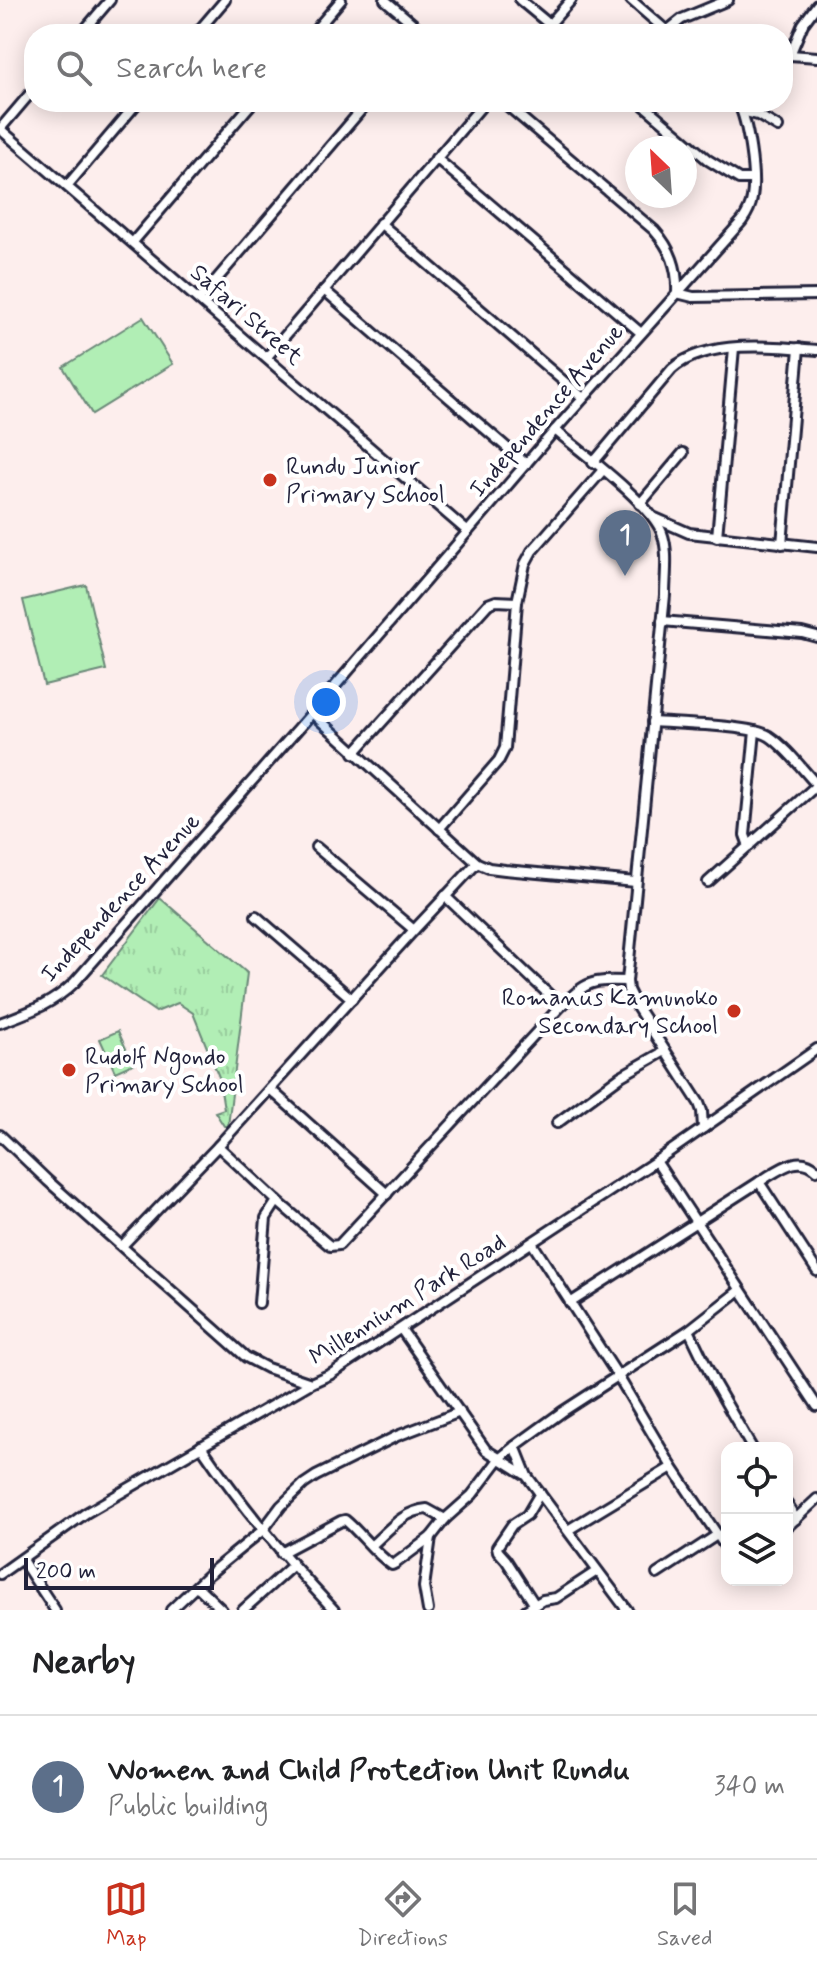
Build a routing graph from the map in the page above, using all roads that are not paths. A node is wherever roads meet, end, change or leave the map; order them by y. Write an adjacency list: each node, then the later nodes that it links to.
1 (110, 0): 10 (street)
2 (225, 0): 11 (street)
3 (341, 0): 12 (street)
4 (385, 0): 13 (street)
5 (520, 0): 14 (street)
6 (571, 0): 14 (street)
7 (631, 0): 15 (street)
8 (728, 0): 16 (street)
9 (817, 5): 17 (street)
10 (90, 24)
11 (205, 24)
12 (321, 24)
13 (413, 24)
14 (549, 24)
15 (658, 24)
16 (677, 24)
17 (793, 43)
18 (793, 56): 19 (street)
19 (817, 57)
20 (24, 101): 30 (street)
21 (130, 112): 33 (street)
22 (244, 112): 35 (street)
23 (359, 112): 39 (street)
24 (476, 112): 31 (street)
25 (515, 112): 37 (street)
26 (652, 112): 32 (street)
27 (741, 112): 32 (street, Independence Avenue)
28 (751, 112): 29 (street)
29 (778, 127)
30 (0, 129): 33 (street, Safari Street)
31 (436, 158): 34 (street); 40 (street)
32 (753, 179): 37 (street, Independence Avenue)
33 (67, 186): 35 (street, Safari Street)
34 (380, 223): 36 (street); 45 (street)
35 (133, 242): 39 (street, Safari Street)
36 (324, 290): 44 (street); 49 (street)
37 (677, 293): 38 (street); 40 (street, Independence Avenue)
38 (817, 295)
39 (199, 300): 44 (street, Safari Street)
40 (641, 333): 45 (street, Independence Avenue)
41 (734, 348): 42 (street); 48 (street); 54 (street)
42 (799, 348): 43 (street); 55 (street)
43 (817, 350)
44 (267, 357): 53 (street, Safari Street)
45 (583, 398): 46 (street, Independence Avenue)
46 (555, 430): 48 (street); 49 (street, Independence Avenue)
47 (683, 453): 51 (street)
48 (593, 463): 50 (street)
49 (526, 464): 53 (street, Independence Avenue)
50 (603, 470): 51 (street); 57 (street)
51 (640, 504): 52 (street)
52 (654, 518): 54 (street); 58 (street)
53 (467, 531): 60 (street, Independence Avenue)
54 (717, 537): 55 (street)
55 (782, 544): 56 (street)
56 (817, 547)
57 (517, 602): 63 (street); 65 (street)
58 (662, 621): 59 (street); 61 (street)
59 (817, 637)
60 (312, 713): 63 (street); 77 (street, Independence Avenue)
61 (652, 722): 62 (street); 69 (street)
62 (755, 731): 64 (street); 66 (street)
63 (354, 753): 65 (street)
64 (817, 785): 66 (street)
65 (439, 829): 68 (street)
66 (749, 846): 70 (street)
67 (316, 847): 73 (street)
68 (477, 863): 69 (street); 71 (street)
69 (636, 882): 74 (street)
70 (708, 882)
71 (445, 896): 73 (street); 76 (street)
72 (256, 916): 75 (street)
73 (414, 930): 75 (street)
74 (627, 981): 76 (street); 79 (street)
75 (352, 999): 80 (street)
76 (561, 1006): 88 (street)
77 (0, 1023)
78 (817, 1049): 82 (street, Millennium Park Road)
79 (665, 1051): 81 (street); 82 (street)
80 (270, 1089): 84 (street); 88 (street)
81 (557, 1123)
82 (703, 1128): 85 (street, Millennium Park Road)
83 (0, 1135): 92 (street, Millennium Park Road)
84 (218, 1146): 89 (street); 92 (street)
85 (656, 1161): 90 (street); 91 (street, Millennium Park Road)
86 (817, 1170): 87 (street)
87 (759, 1182): 90 (street); 93 (street)
88 (387, 1194): 89 (street)
89 (277, 1201): 95 (street)
90 (696, 1222): 94 (street); 96 (street)
91 (532, 1243): 96 (street); 97 (street, Millennium Park Road)
92 (122, 1246): 100 (street, Millennium Park Road)
93 (817, 1271)
94 (740, 1290): 98 (street); 101 (street)
95 (259, 1303)
96 (570, 1303): 99 (street)
97 (401, 1329): 100 (street, Millennium Park Road); 102 (street)
98 (689, 1330): 99 (street); 103 (street)
99 (618, 1376): 105 (street); 107 (street)
100 (311, 1383): 104 (street)
101 (817, 1406)
102 (460, 1412): 106 (street); 115 (street)
103 (749, 1442)
104 (201, 1446): 115 (street); 122 (street)
105 (515, 1446): 106 (street); 108 (street)
106 (500, 1458): 108 (street); 112 (street)
107 (672, 1467): 116 (street); 117 (street)
108 (527, 1476): 109 (street)
109 (540, 1493): 116 (street); 128 (street)
110 (817, 1499): 113 (street)
111 (793, 1514): 113 (street)
112 (445, 1519): 118 (street); 120 (street)
113 (796, 1519): 114 (street)
114 (793, 1522)
115 (263, 1530): 121 (street); 127 (street)
116 (568, 1530): 124 (street)
117 (717, 1535): 119 (street); 126 (street)
118 (431, 1537): 120 (street); 134 (street)
119 (721, 1541)
120 (372, 1545): 121 (street)
121 (281, 1553): 123 (street)
122 (22, 1560): 125 (street); 129 (street)
123 (292, 1566): 132 (street); 133 (street)
124 (597, 1571): 128 (street); 136 (street)
125 (0, 1574)
126 (657, 1574)
127 (197, 1586): 130 (street); 131 (street)
128 (535, 1605): 135 (street)
129 (55, 1610)
130 (171, 1610)
131 (222, 1610)
132 (243, 1610)
133 (334, 1610)
134 (428, 1610)
135 (526, 1610)
136 (626, 1610)

